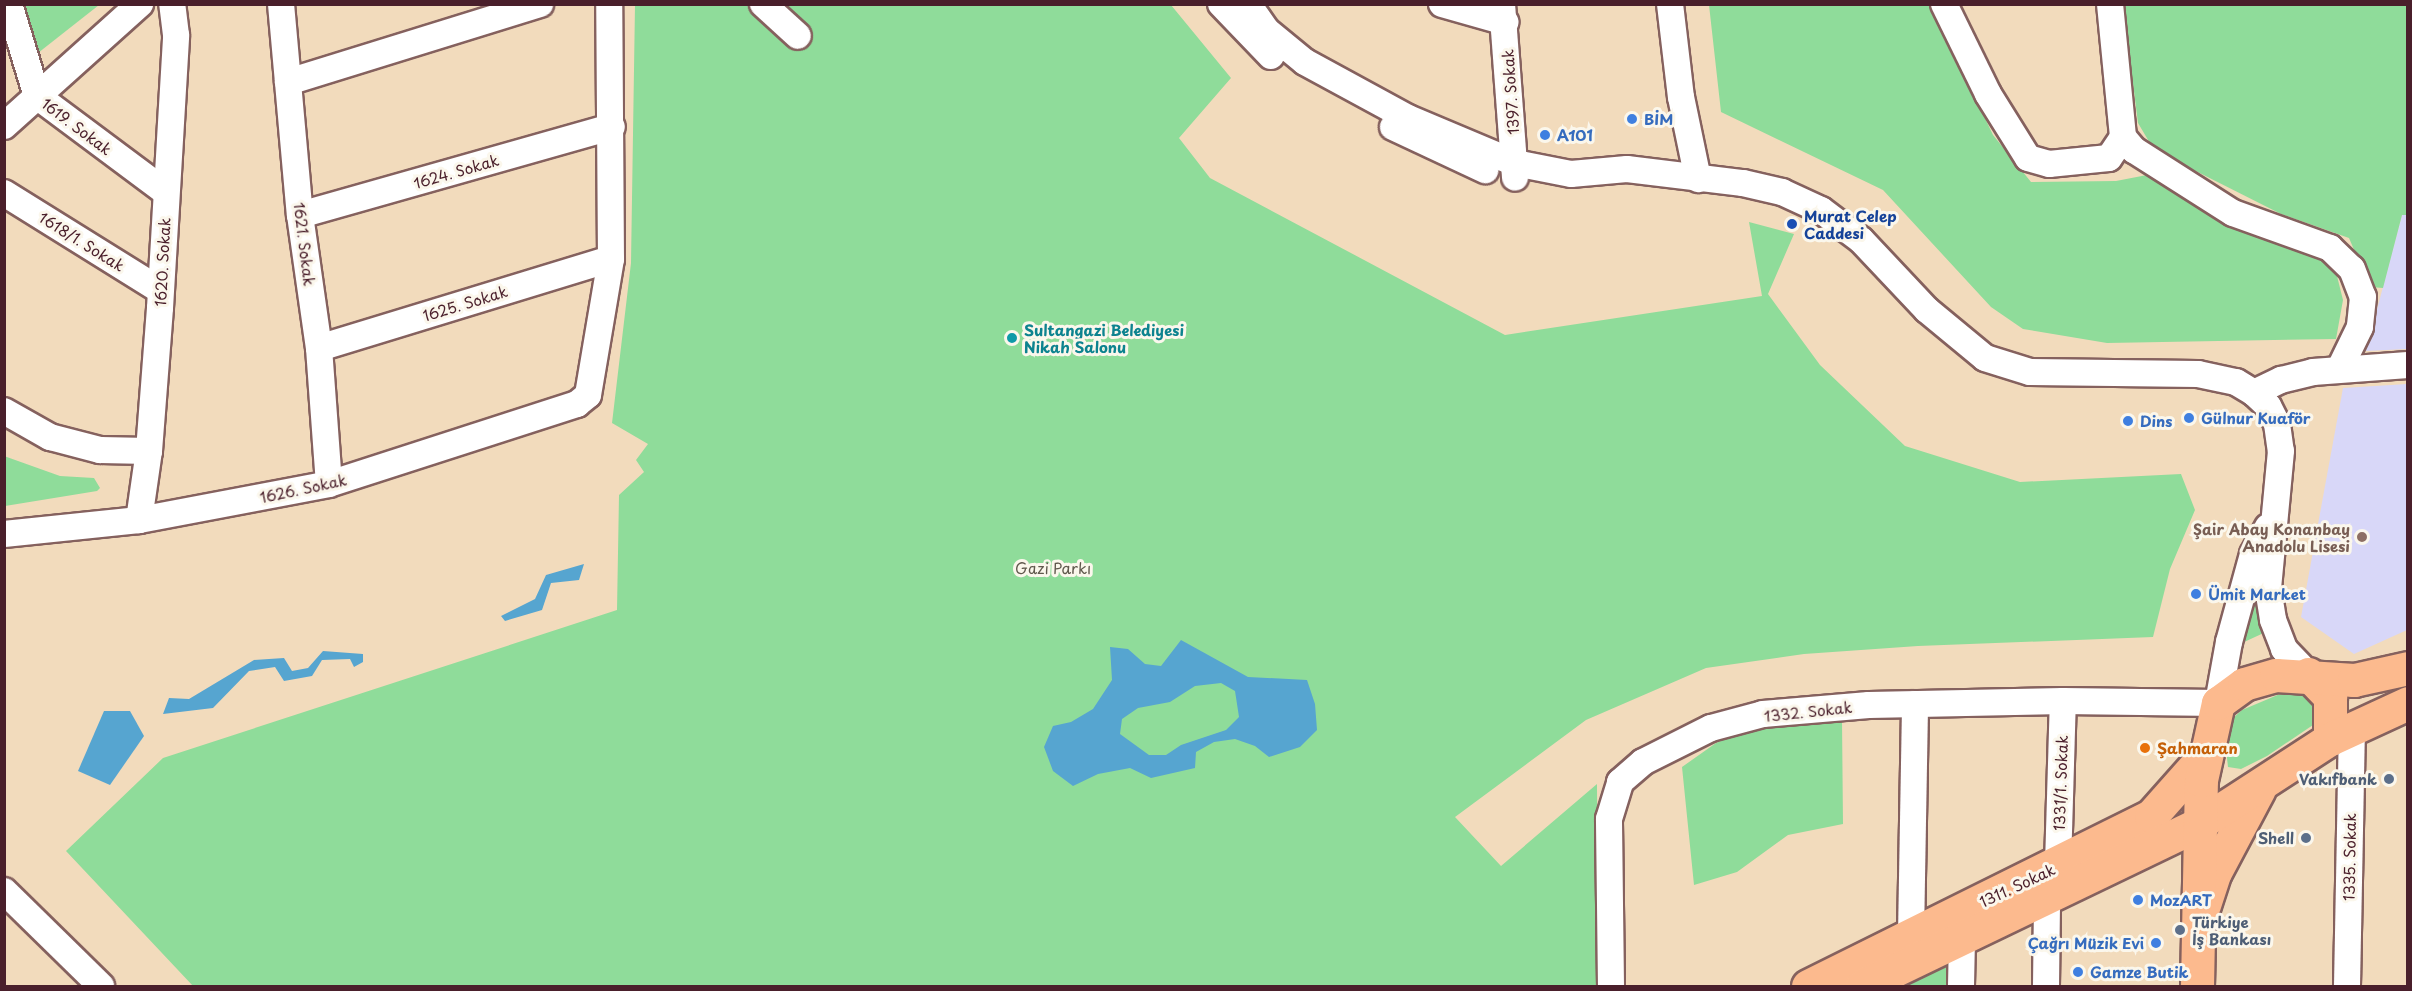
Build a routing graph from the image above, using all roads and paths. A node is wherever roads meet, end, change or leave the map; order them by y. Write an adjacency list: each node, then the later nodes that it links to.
1 (140, 4): 19 (street)
2 (172, 4): 25 (street, 1620. Sokak)
3 (281, 4): 18 (street, 1621. Sokak)
4 (540, 4): 18 (street)
5 (609, 4): 21 (street)
6 (763, 4): 16 (street)
7 (1221, 4): 17 (street)
8 (1248, 4): 17 (street)
9 (1273, 4): 17 (street)
10 (1442, 4): 14 (street)
11 (1670, 4): 24 (street)
12 (1944, 4): 22 (street)
13 (2110, 4): 22 (street)
14 (1504, 13): 23 (street, 1397. Sokak)
15 (9, 18): 19 (street, 1619. Sokak)
16 (798, 36)
17 (1263, 39): 23 (street)
18 (288, 82): 27 (street, 1621. Sokak)
19 (37, 96): 20 (street); 25 (street, 1619. Sokak)
20 (4, 126)
21 (612, 127): 27 (street, 1624. Sokak); 28 (street)
22 (2123, 137): 32 (street)
23 (1515, 172): 24 (street)
24 (1698, 179): 33 (street)
25 (166, 192): 29 (street, 1620. Sokak)
26 (4, 194): 29 (street, 1618/1. Sokak)
27 (300, 215): 30 (street, 1621. Sokak)
28 (611, 259): 30 (street, 1625. Sokak); 36 (street, 1626. Sokak)
29 (160, 290): 35 (street, 1620. Sokak)
30 (319, 348): 36 (street, 1621. Sokak)
31 (2408, 365): 32 (street)
32 (2340, 368): 33 (street)
33 (2254, 393): 37 (street)
34 (4, 411): 35 (street)
35 (149, 450): 38 (street, 1620. Sokak)
36 (329, 484): 38 (street, 1626. Sokak)
37 (2272, 518): 41 (street); 43 (street)
38 (139, 520): 39 (street, 1626. Sokak)
39 (4, 534)
40 (2408, 668): 41 (main road)
41 (2308, 674): 43 (main road); 46 (main road)
42 (2063, 701): 43 (street, 1332. Sokak); 45 (street, 1332. Sokak); 50 (street, 1331/1. Sokak)
43 (2218, 702): 47 (main road)
44 (2408, 703): 46 (main road, 1311. Sokak)
45 (1915, 704): 54 (street); 57 (street, 1332. Sokak)
46 (2341, 733): 48 (main road, 1311. Sokak); 63 (street, 1335. Sokak)
47 (2205, 755): 49 (main road); 50 (main road, 1311. Sokak)
48 (2260, 786): 49 (main road, 1311. Sokak); 53 (main road)
49 (2199, 824): 52 (main road, 1311. Sokak); 53 (main road)
50 (2058, 865): 54 (main road, 1311. Sokak)
51 (4, 891): 56 (street)
52 (2047, 900): 55 (main road, 1311. Sokak); 61 (street)
53 (2200, 915): 62 (main road)
54 (1911, 936): 58 (main road, 1311. Sokak)
55 (1962, 938): 59 (main road, 1311. Sokak); 60 (street)
56 (100, 987)
57 (1611, 987)
58 (1808, 987)
59 (1862, 987)
60 (1961, 987)
61 (2046, 987)
62 (2197, 987)
63 (2347, 987)

